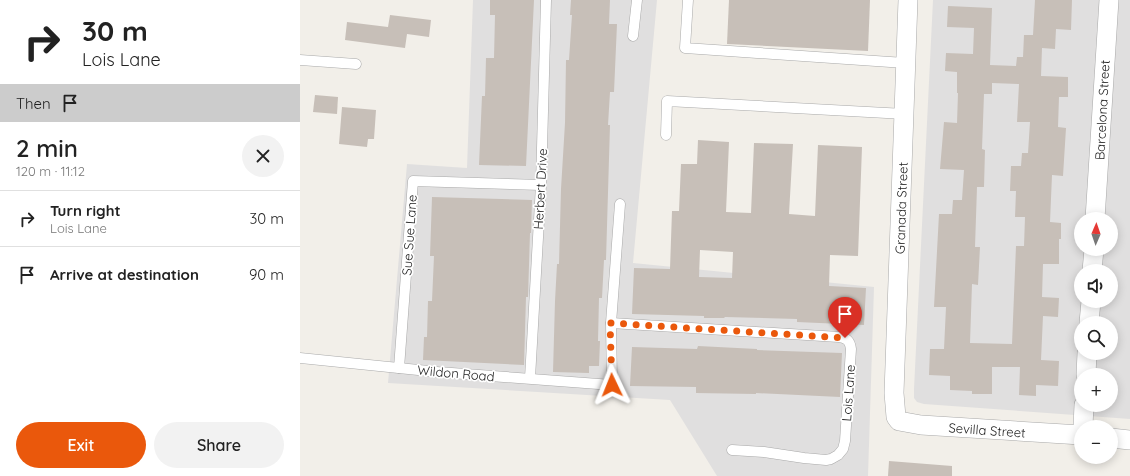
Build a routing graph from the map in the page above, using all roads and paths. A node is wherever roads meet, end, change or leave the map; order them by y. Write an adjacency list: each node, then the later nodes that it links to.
1 (546, 0): 12 (lane, Herbert Drive)
2 (637, 0): 6 (lane)
3 (688, 0): 8 (lane)
4 (908, 0): 8 (street, Granada Street)
5 (1109, 0): 14 (street, Barcelona Street)
6 (633, 36)
7 (300, 60): 9 (lane)
8 (905, 63): 10 (street, Granada Street)
9 (356, 64)
10 (905, 114): 11 (lane); 19 (street, Granada Street)
11 (666, 135)
12 (541, 185): 17 (lane, Sue Sue Lane); 18 (lane, Herbert Drive)
13 (620, 204): 15 (lane)
14 (1096, 212)
15 (610, 323): 18 (lane, Wildon Road); 23 (lane, Lois Lane)
16 (300, 358): 17 (lane, Wildon Road)
17 (399, 368): 18 (lane, Wildon Road)
18 (530, 378)
19 (896, 417): 20 (street, Sevilla Street)
20 (1074, 435)
21 (1118, 439): 22 (street)
22 (1130, 440)
23 (732, 450)

